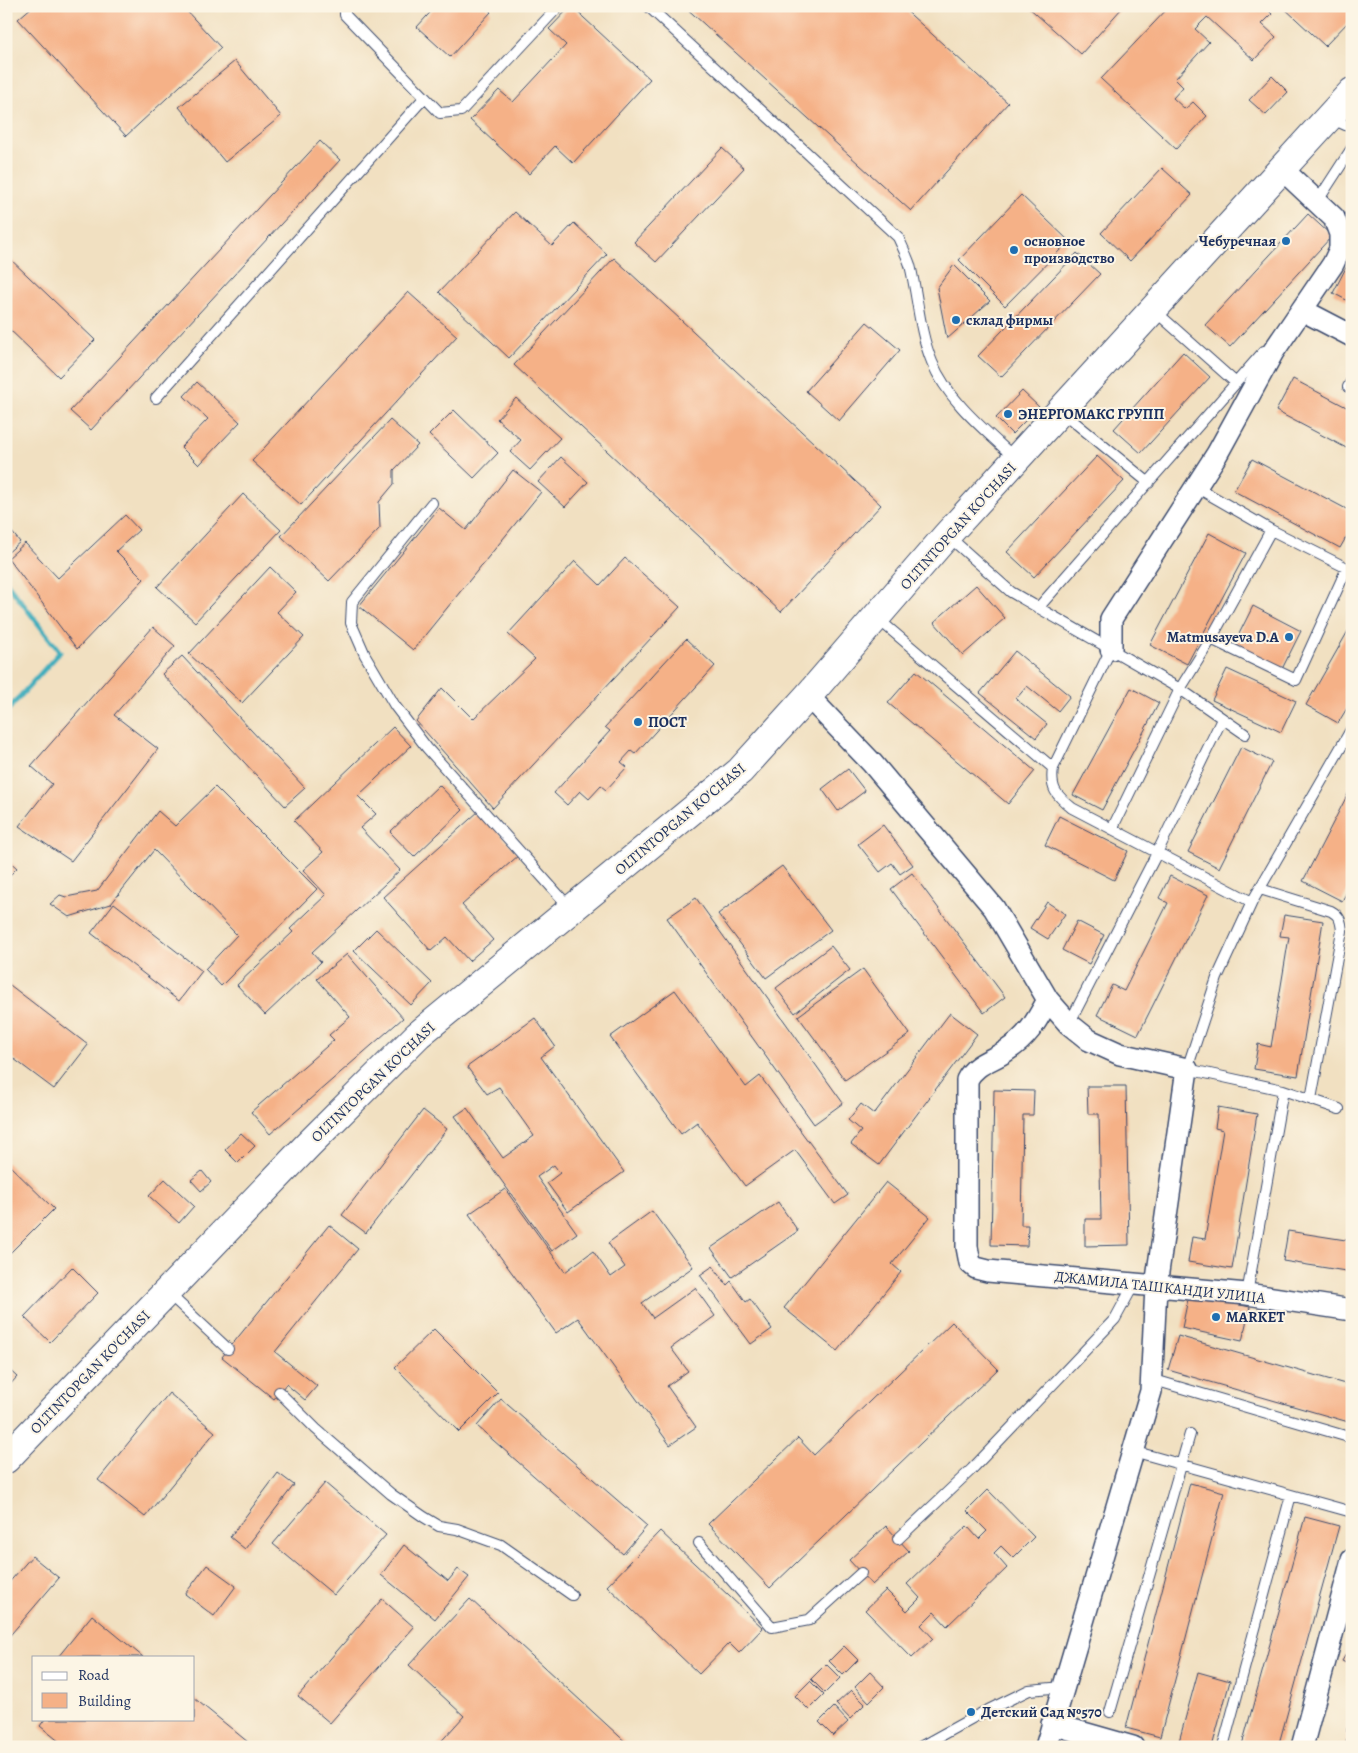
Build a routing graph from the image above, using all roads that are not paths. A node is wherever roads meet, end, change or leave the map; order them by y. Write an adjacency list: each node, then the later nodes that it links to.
1 (345, 6): 5 (lane)
2 (559, 6): 5 (lane)
3 (648, 6): 19 (lane)
4 (1352, 92): 6 (street, OLTINTOPGAN KO'CHASI)
5 (424, 98): 17 (lane)
6 (1340, 123): 8 (street, OLTINTOPGAN KO'CHASI)
7 (1352, 148): 9 (lane)
8 (1282, 169): 9 (street); 10 (street, OLTINTOPGAN KO'CHASI)
9 (1317, 202): 11 (street)
10 (1154, 310): 15 (lane); 18 (street, OLTINTOPGAN KO'CHASI)
11 (1302, 310): 12 (street); 13 (street)
12 (1352, 336)
13 (1273, 352): 15 (lane); 21 (street)
14 (1352, 380): 16 (lane)
15 (1236, 383): 20 (lane)
16 (1352, 389)
17 (156, 398)
18 (1061, 411): 19 (street, OLTINTOPGAN KO'CHASI); 20 (lane)
19 (1017, 460): 24 (street, OLTINTOPGAN KO'CHASI)
20 (1149, 483): 27 (lane)
21 (1196, 487): 23 (lane); 30 (street)
22 (432, 503): 41 (lane)
23 (1270, 530): 26 (lane); 29 (lane)
24 (947, 535): 27 (lane); 28 (street, OLTINTOPGAN KO'CHASI)
25 (1352, 558): 26 (lane)
26 (1347, 568): 29 (lane)
27 (1038, 608): 30 (lane)
28 (876, 618): 32 (street, OLTINTOPGAN KO'CHASI); 36 (lane)
29 (1211, 639): 31 (lane)
30 (1111, 649): 31 (lane); 36 (lane)
31 (1180, 689): 33 (lane); 37 (lane)
32 (808, 696): 41 (street, OLTINTOPGAN KO'CHASI); 42 (street)
33 (1222, 719): 35 (lane); 38 (lane)
34 (1352, 728): 39 (lane)
35 (1245, 734)
36 (1053, 768): 37 (lane)
37 (1112, 829): 38 (lane)
38 (1157, 853): 40 (lane); 43 (lane)
39 (1260, 889): 40 (lane); 46 (lane)
40 (1252, 902): 44 (lane)
41 (572, 910): 50 (street, OLTINTOPGAN KO'CHASI)
42 (1048, 1000): 43 (street); 48 (street, ДЖАМИЛА ТАШКАНДИ УЛИЦА)
43 (1069, 1024): 44 (street)
44 (1186, 1069): 45 (lane); 49 (street)
45 (1283, 1090): 46 (lane); 51 (lane)
46 (1310, 1099): 47 (lane)
47 (1339, 1109)
48 (1134, 1284): 49 (street, ДЖАМИЛА ТАШКАНДИ УЛИЦА); 63 (lane)
49 (1156, 1286): 51 (street, ДЖАМИЛА ТАШКАНДИ УЛИЦА); 54 (street)
50 (167, 1292): 53 (lane); 59 (street, OLTINTOPGAN KO'CHASI)
51 (1247, 1294): 52 (street, ДЖАМИЛА ТАШКАНДИ УЛИЦА)
52 (1352, 1310)
53 (228, 1349)
54 (1151, 1379): 57 (lane); 58 (street)
55 (279, 1392): 67 (lane)
56 (1190, 1434): 60 (lane)
57 (1352, 1438)
58 (1133, 1451): 60 (lane); 68 (street)
59 (6, 1459)
60 (1181, 1465): 61 (lane); 69 (lane)
61 (1291, 1495): 62 (lane); 74 (lane)
62 (1352, 1512)
63 (898, 1539)
64 (699, 1543): 66 (lane)
65 (1352, 1560): 75 (street)
66 (860, 1572)
67 (572, 1595)
68 (1063, 1687): 70 (street); 71 (lane)
69 (1110, 1712)
70 (1052, 1724): 72 (street); 73 (street)
71 (920, 1747)
72 (1046, 1747)
73 (1133, 1747)
74 (1224, 1747)
75 (1302, 1747)

